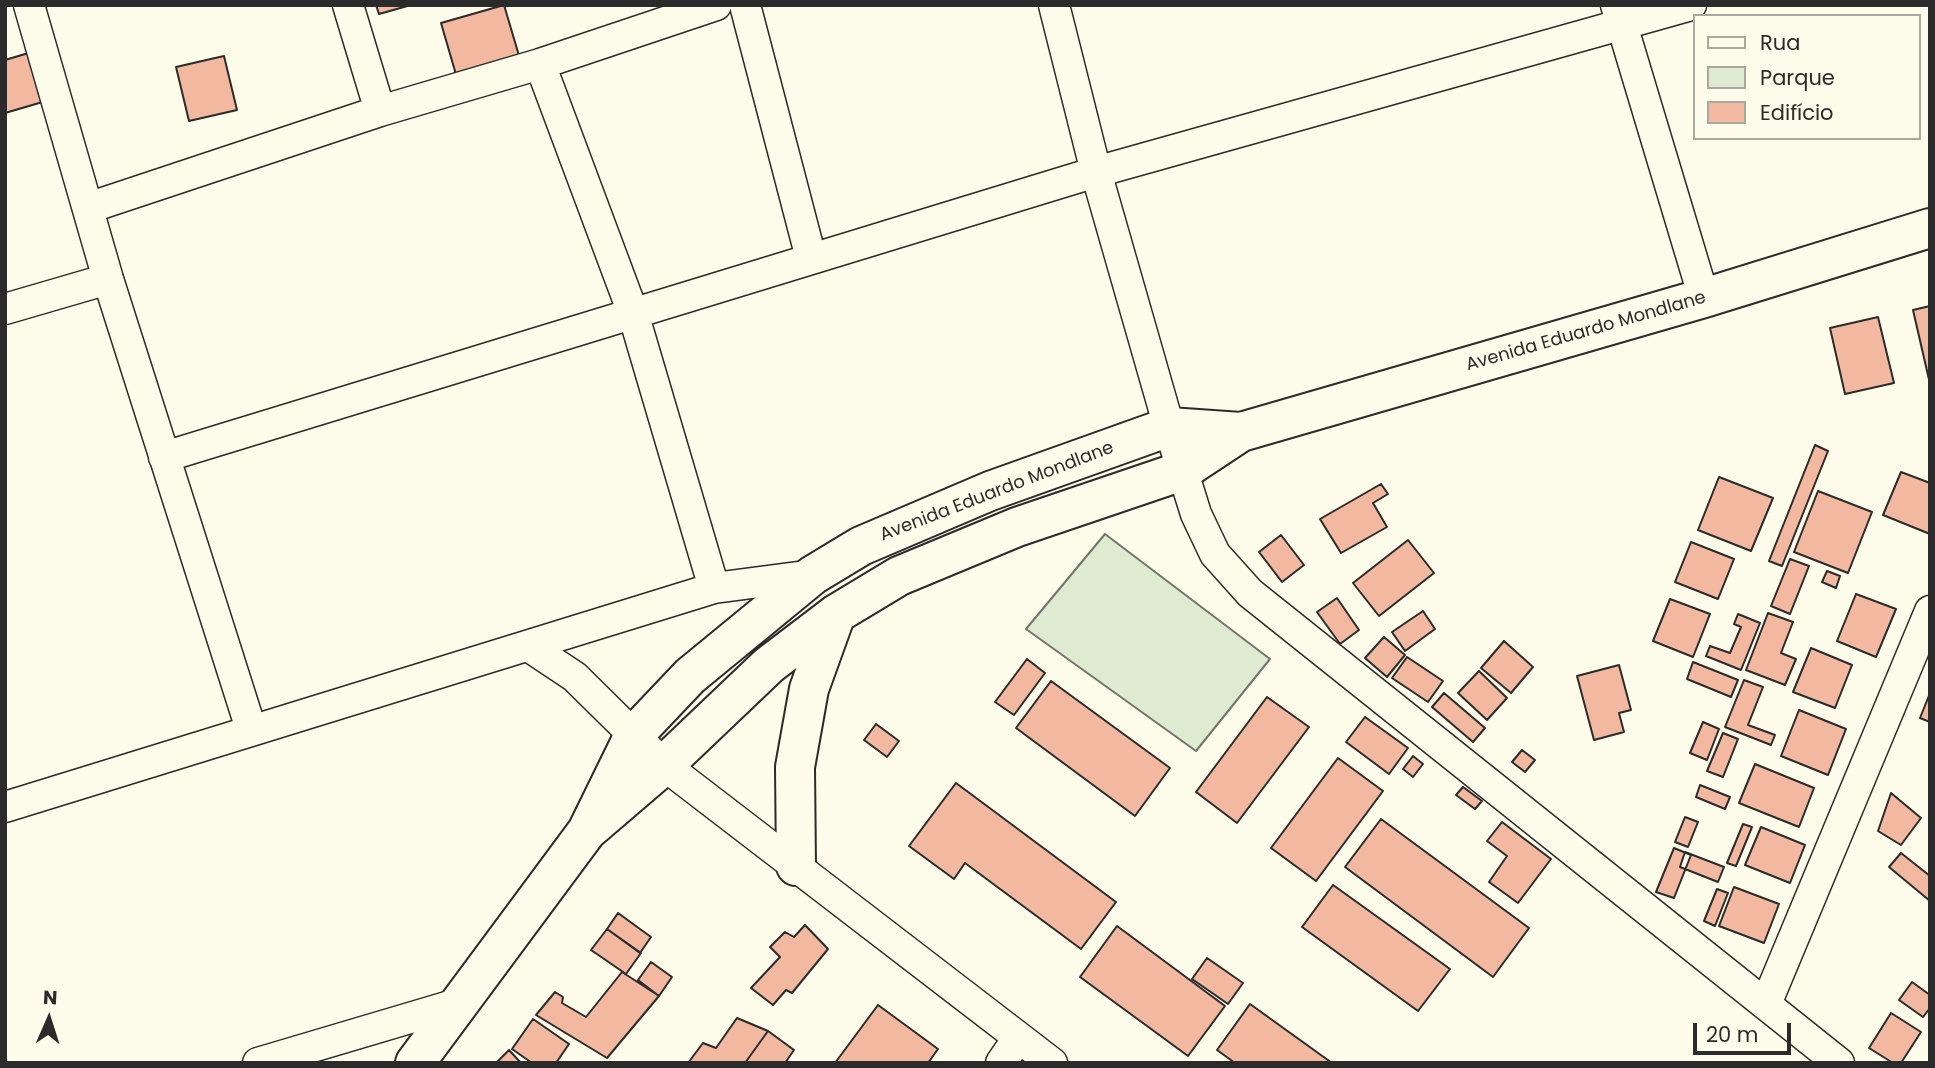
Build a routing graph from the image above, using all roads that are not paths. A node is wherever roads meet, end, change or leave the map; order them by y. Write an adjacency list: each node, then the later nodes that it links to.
1 (29, 5): 11 (street)
2 (348, 5): 9 (street)
3 (716, 5): 8 (street)
4 (745, 5): 13 (street)
5 (1054, 5): 10 (street)
6 (1691, 5): 7 (street)
7 (1619, 16): 10 (street); 15 (street)
8 (540, 64): 9 (street); 17 (street)
9 (380, 111): 11 (street)
10 (1096, 172): 13 (street); 18 (street)
11 (88, 208): 14 (street)
12 (1930, 228): 15 (main road, Avenida Eduardo Mondlane)
13 (811, 258): 17 (street)
14 (108, 279): 16 (street); 20 (street)
15 (1704, 298): 19 (main road, Avenida Eduardo Mondlane)
16 (5, 309)
17 (634, 313): 20 (street); 23 (street)
18 (1169, 427): 19 (main road, Avenida Eduardo Mondlane); 21 (street); 22 (main road, Avenida Eduardo Mondlane)
19 (1241, 432): 21 (main road, Avenida Eduardo Mondlane)
20 (164, 457): 27 (street)
21 (1182, 471): 25 (main road, Avenida Eduardo Mondlane); 34 (street)
22 (813, 575): 23 (street); 28 (main road, Avenida Eduardo Mondlane)
23 (714, 588): 26 (street)
24 (1930, 611): 34 (street)
25 (835, 614): 29 (main road, Avenida Eduardo Mondlane); 32 (main road)
26 (530, 647): 27 (street); 28 (street)
27 (251, 729): 30 (street)
28 (634, 735): 29 (street); 31 (main road, Avenida Eduardo Mondlane)
29 (664, 765): 31 (main road, Avenida Eduardo Mondlane); 32 (street)
30 (5, 807)
31 (587, 831): 33 (main road, Avenida Eduardo Mondlane)
32 (796, 866): 35 (street)
33 (457, 1004): 36 (street); 37 (main road, Avenida Eduardo Mondlane)
34 (1766, 1004): 40 (street)
35 (1018, 1038): 38 (street); 39 (street)
36 (258, 1063)
37 (415, 1063)
38 (1001, 1063)
39 (1052, 1063)
40 (1839, 1063)

